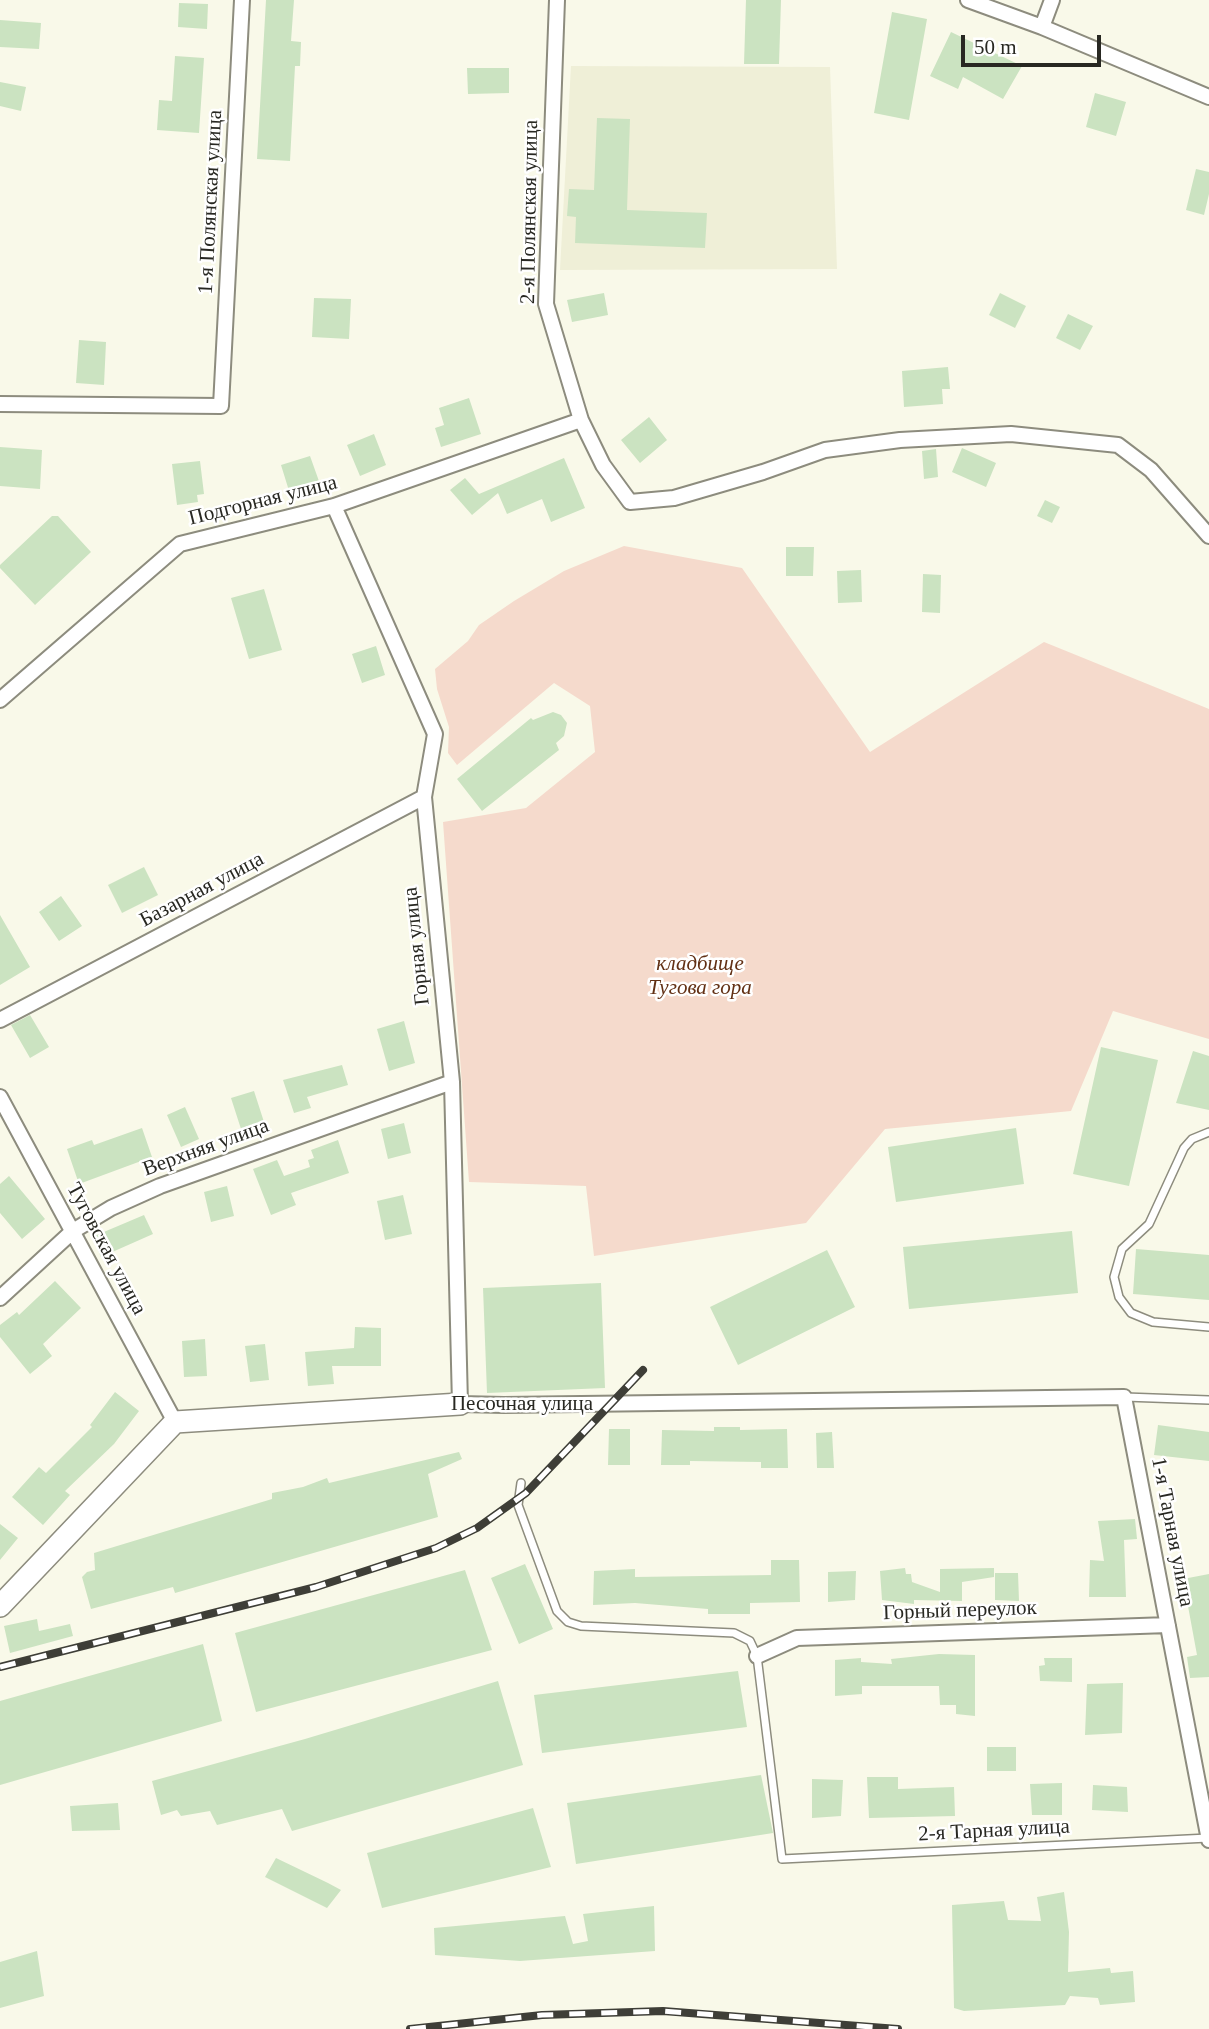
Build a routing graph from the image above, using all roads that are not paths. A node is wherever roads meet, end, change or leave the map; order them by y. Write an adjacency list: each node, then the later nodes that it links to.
1 (242, 0): 7 (street, 1-я Полянская улица)
2 (557, 0): 8 (street, 2-я Полянская улица)
3 (968, 0): 5 (street)
4 (1052, 0): 5 (street)
5 (1042, 27): 6 (street)
6 (1209, 97)
7 (0, 404)
8 (581, 420): 9 (street, Подгорная улица); 10 (street, 2-я Полянская улица)
9 (334, 506): 11 (street, Подгорная улица); 12 (street, Горная улица)
10 (1209, 536)
11 (0, 700)
12 (424, 797): 13 (street, Базарная улица); 14 (street, Горная улица)
13 (0, 1020)
14 (452, 1082): 17 (street, Верхняя улица); 22 (street, Горная улица)
15 (0, 1097): 17 (street, Туговская улица)
16 (1209, 1132): 19 (lane)
17 (73, 1231): 18 (street, Верхняя улица); 23 (street, Туговская улица)
18 (0, 1298)
19 (1209, 1327)
20 (1124, 1397): 21 (lane); 22 (street, Песочная улица); 26 (street, 1-я Тарная улица)
21 (1209, 1400)
22 (460, 1404): 23 (street, Песочная улица)
23 (175, 1422): 25 (street)
24 (521, 1483): 27 (lane)
25 (0, 1606)
26 (1168, 1625): 27 (street, Горный переулок); 28 (street, 1-я Тарная улица)
27 (757, 1656): 28 (lane, 2-я Тарная улица)
28 (1209, 1839)

